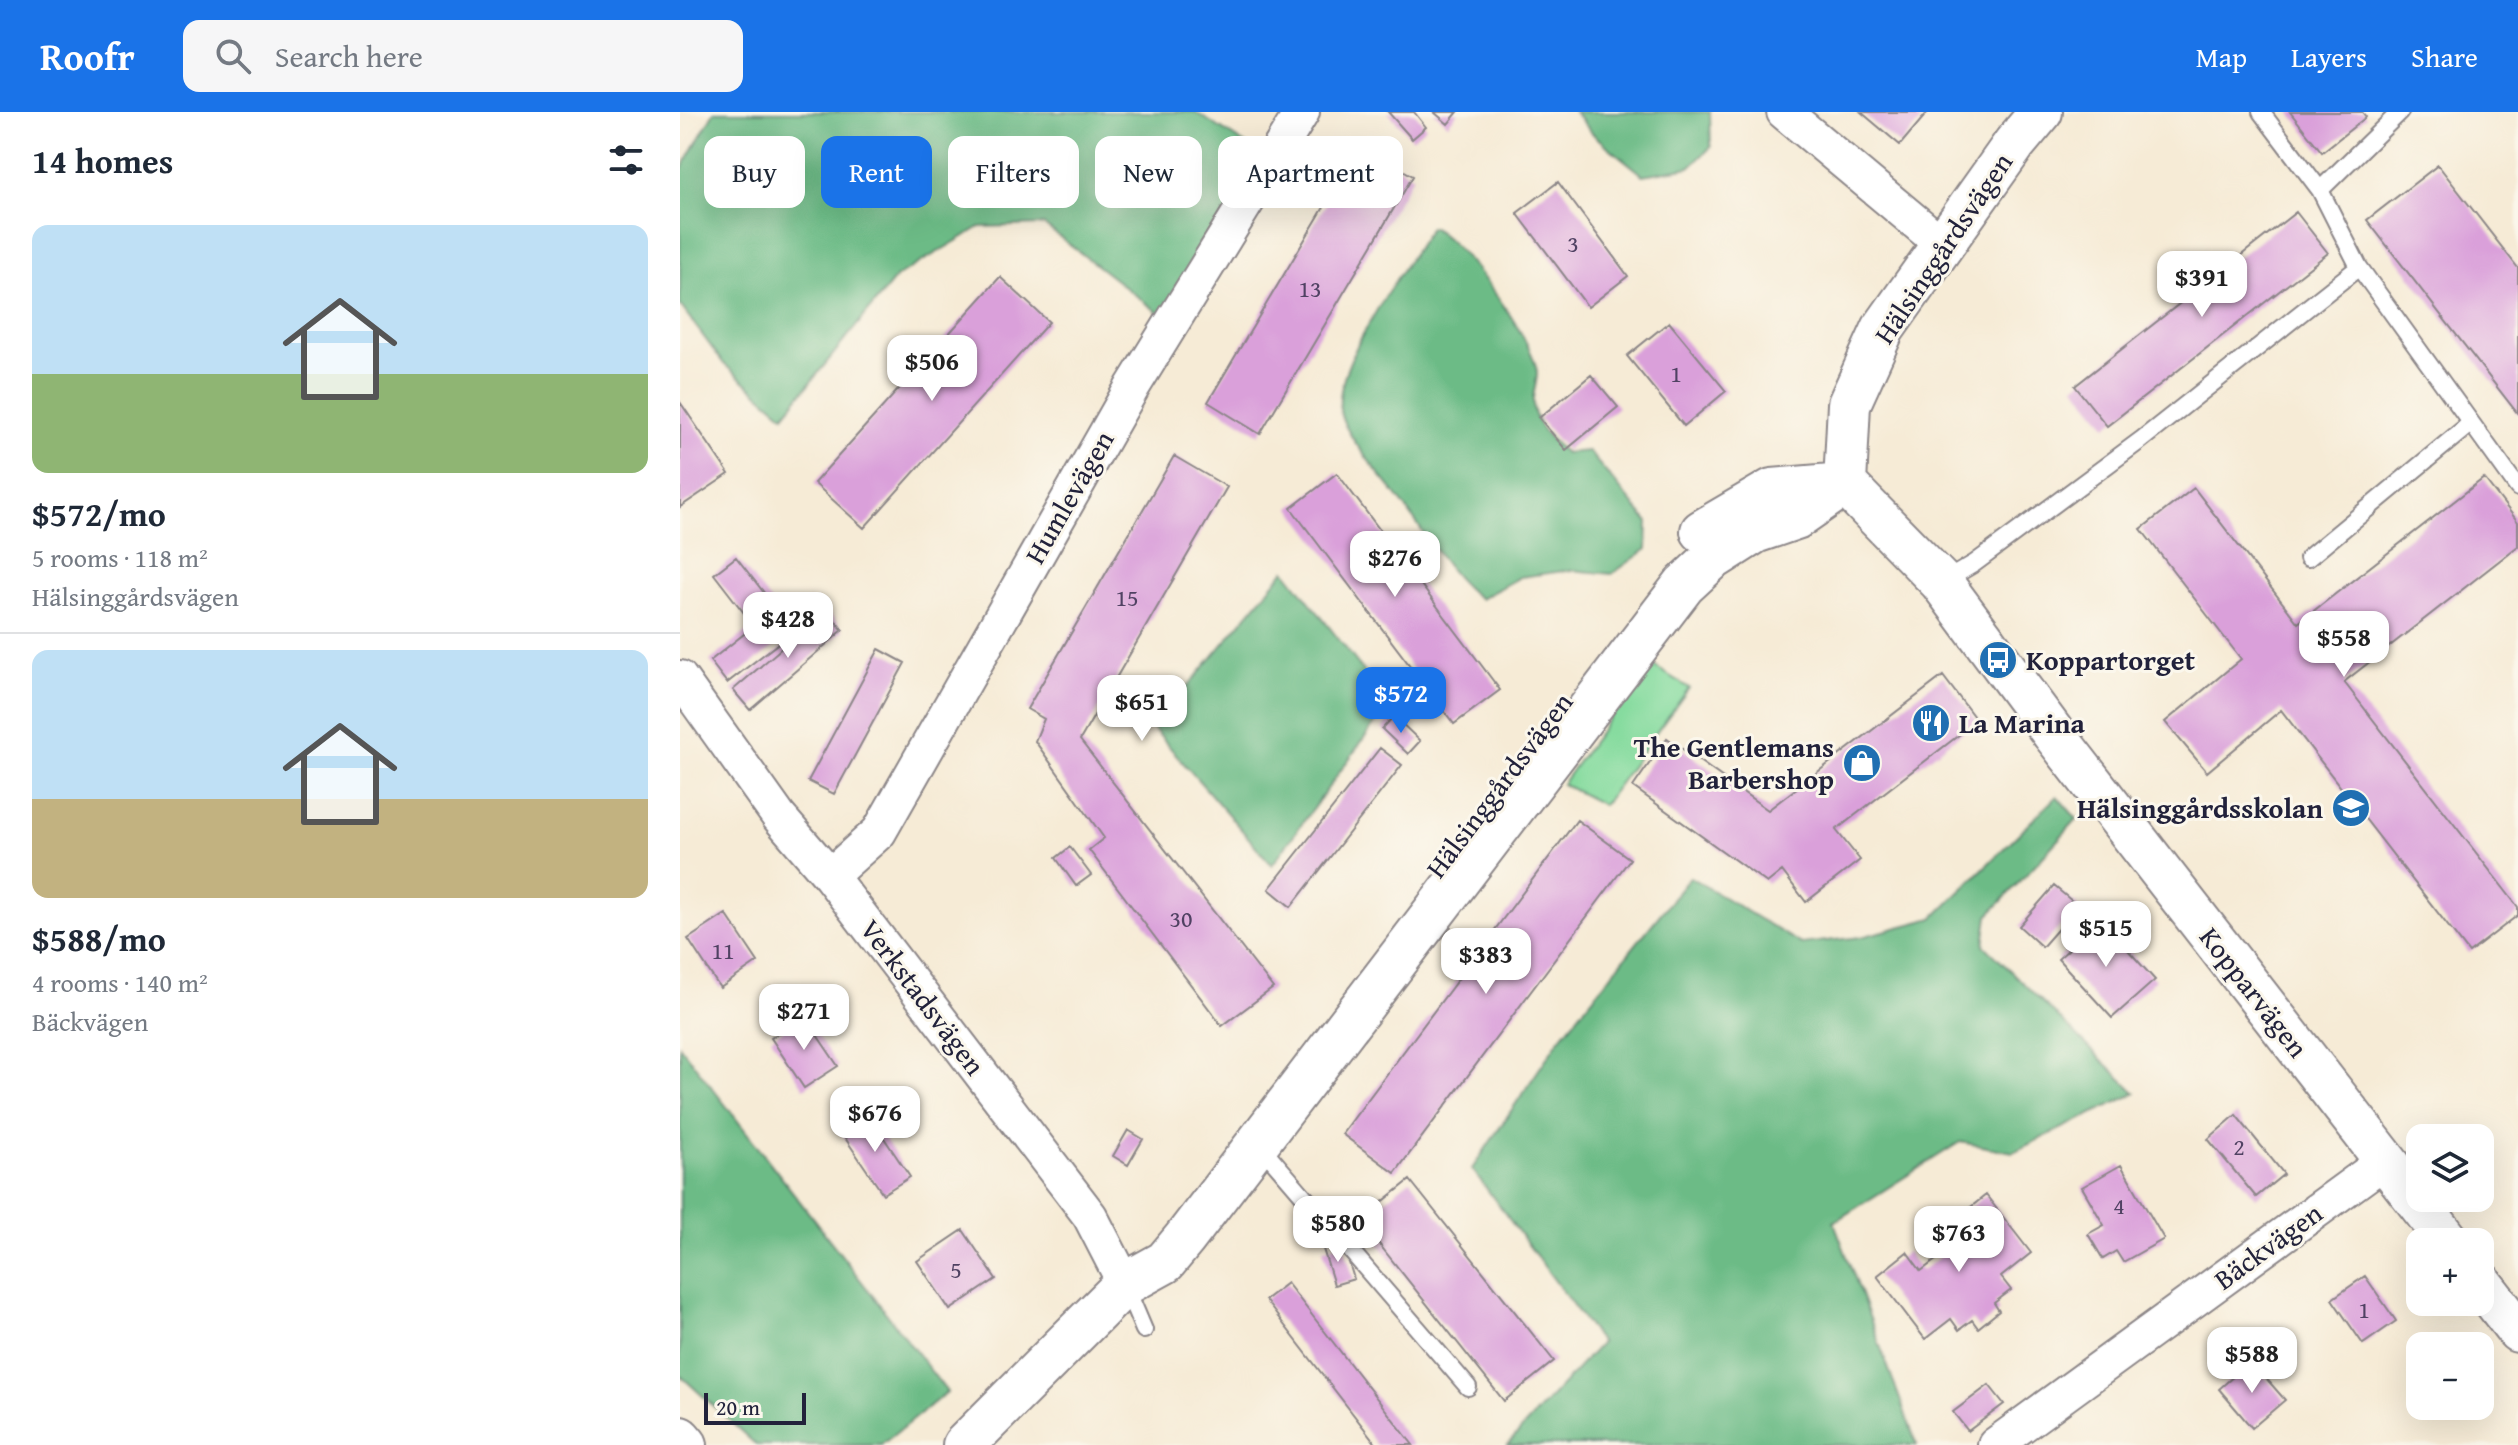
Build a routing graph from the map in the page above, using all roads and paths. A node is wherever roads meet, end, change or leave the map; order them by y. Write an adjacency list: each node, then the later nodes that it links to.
1 (1302, 112): 15 (street, Humlevägen)
2 (1784, 112): 7 (street)
3 (2041, 112): 7 (street, Hälsinggårdsvägen)
4 (2261, 112): 6 (lane)
5 (2400, 112): 6 (lane)
6 (2320, 190): 8 (lane)
7 (1942, 244): 10 (street, Hälsinggårdsvägen)
8 (2359, 267): 9 (lane); 13 (lane)
9 (2471, 423): 11 (lane); 12 (lane)
10 (1845, 484): 13 (street, Kopparvägen); 16 (street, Hälsinggårdsvägen); 19 (street, Hälsinggårdsvägen)
11 (2518, 488)
12 (2308, 558)
13 (1941, 582): 17 (street, Kopparvägen)
14 (680, 678): 15 (street, Verkstadsvägen)
15 (830, 876): 19 (street, Verkstadsvägen)
16 (1258, 1143): 19 (street, Hälsinggårdsvägen); 23 (lane)
17 (2386, 1160): 18 (street, Kopparvägen); 27 (street, Bäckvägen)
18 (2438, 1228)
19 (1125, 1284): 21 (lane, Verkstadsvägen); 26 (street, Hälsinggårdsvägen)
20 (2494, 1300): 22 (street)
21 (1144, 1330)
22 (2518, 1331)
23 (1468, 1387)
24 (680, 1438): 25 (street)
25 (686, 1445)
26 (964, 1445)
27 (1995, 1445)

